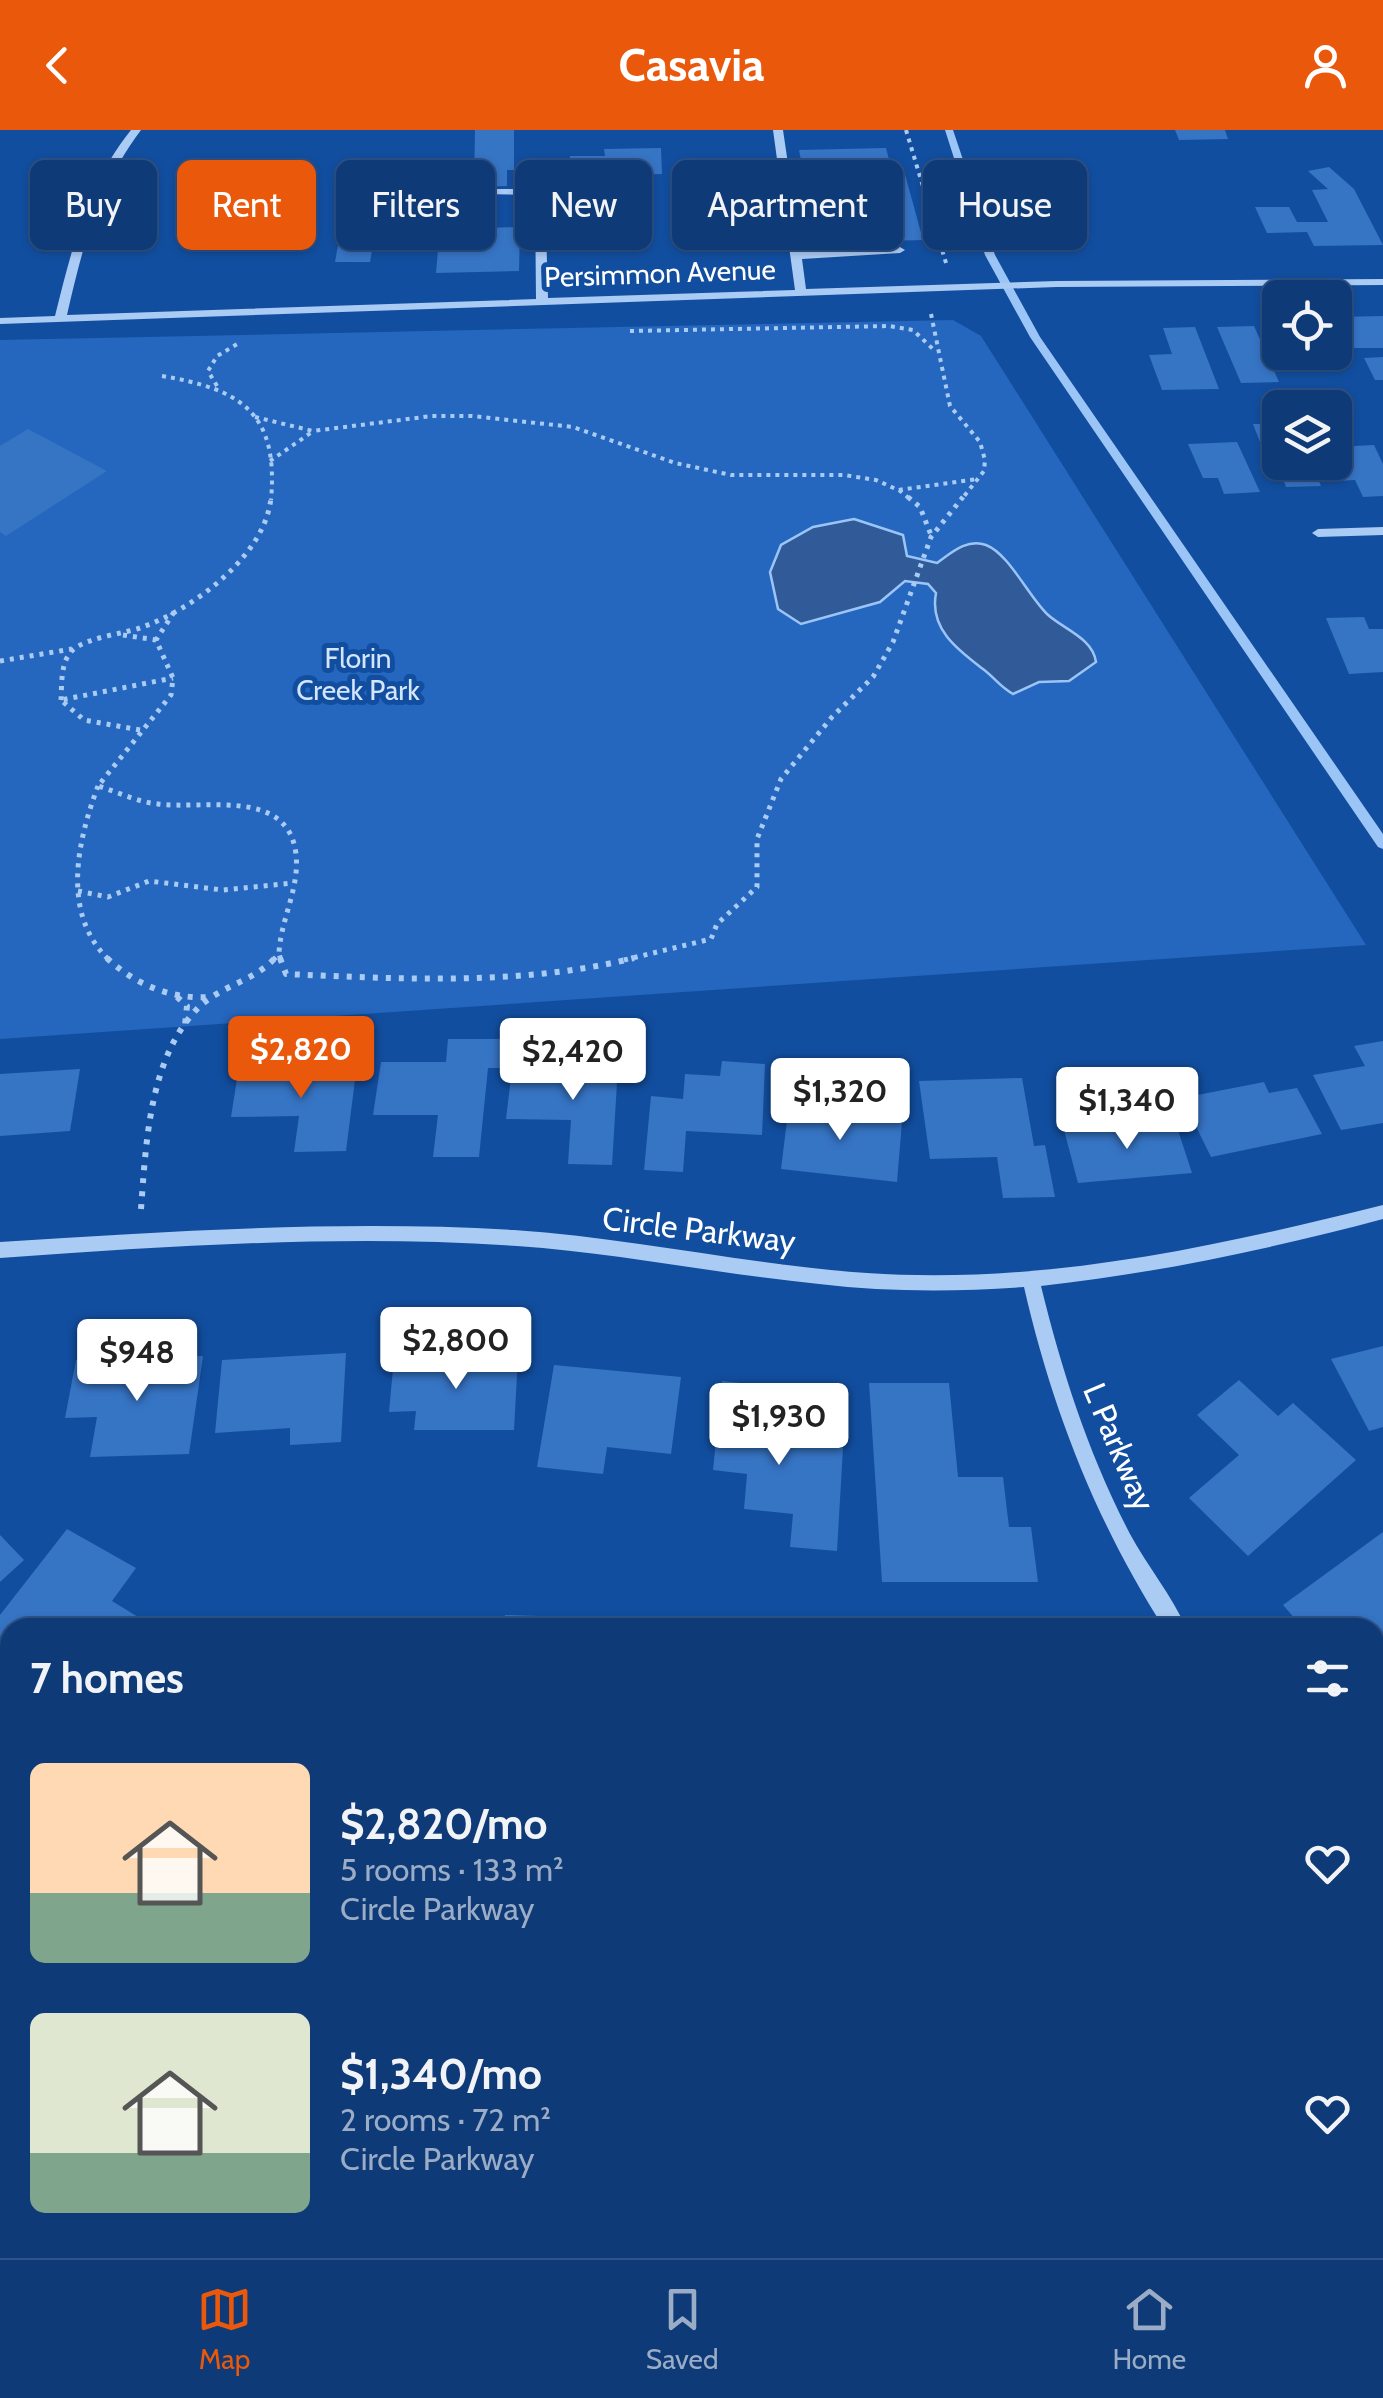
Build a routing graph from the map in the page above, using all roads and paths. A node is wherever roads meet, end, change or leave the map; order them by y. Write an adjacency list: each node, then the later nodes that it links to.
1 (136, 130): 12 (street)
2 (778, 130): 6 (street)
3 (906, 130): 8 (path)
4 (495, 192): 10 (street)
5 (900, 250): 6 (street)
6 (796, 256): 9 (street)
7 (1383, 282): 8 (street, Persimmon Avenue)
8 (960, 287): 9 (street, Persimmon Avenue)
9 (801, 293): 10 (street, Persimmon Avenue)
10 (542, 303): 12 (street, Persimmon Avenue)
11 (932, 319): 16 (path)
12 (60, 320): 13 (street, Persimmon Avenue)
13 (0, 321)
14 (626, 332): 16 (path)
15 (240, 342): 18 (path)
16 (937, 356): 22 (path)
17 (162, 376): 18 (path)
18 (218, 386): 19 (path)
19 (255, 417): 20 (path); 21 (path)
20 (312, 431): 21 (path); 23 (path)
21 (270, 462): 28 (path)
22 (979, 479): 23 (path); 26 (path)
23 (898, 490): 26 (path)
24 (1383, 531): 25 (street)
25 (1318, 533)
26 (931, 537): 27 (path)
27 (913, 583): 39 (path)
28 (174, 612): 29 (path); 30 (path)
29 (114, 634): 30 (path); 31 (path)
30 (156, 640): 33 (path)
31 (74, 649): 32 (path); 34 (path)
32 (0, 661)
33 (173, 678): 34 (path); 35 (path)
34 (60, 700): 35 (path)
35 (140, 730): 36 (path)
36 (98, 786): 37 (path); 38 (path)
37 (292, 883): 38 (path); 39 (path)
38 (78, 891): 40 (path)
39 (279, 954): 41 (path)
40 (176, 996): 41 (path); 42 (path)
41 (216, 996): 42 (path)
42 (185, 1027): 44 (path)
43 (1383, 1212): 46 (street, Circle Parkway)
44 (139, 1240): 45 (street, Circle Parkway); 46 (street, Circle Parkway)
45 (0, 1250)
46 (1031, 1280): 47 (street, L Parkway)
47 (1170, 1618)

